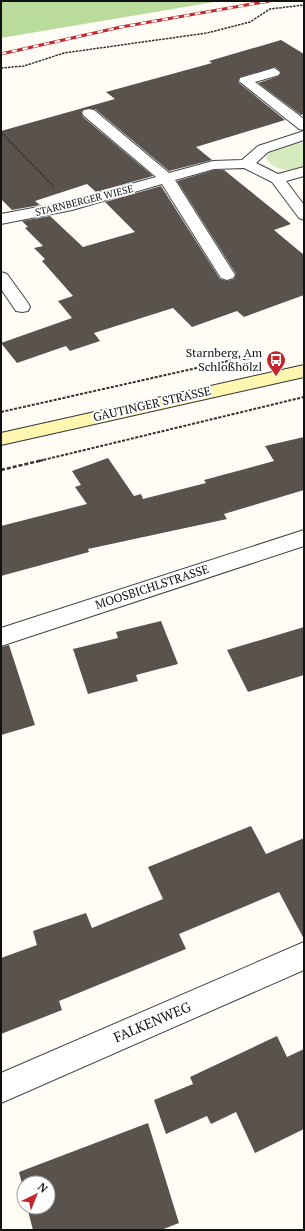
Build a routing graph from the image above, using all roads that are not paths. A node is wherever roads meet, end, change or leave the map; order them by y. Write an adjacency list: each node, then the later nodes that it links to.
1 (274, 72): 3 (street)
2 (90, 113): 7 (street)
3 (304, 126)
4 (304, 135): 5 (street)
5 (246, 164): 7 (street, STARNBERGER WIESE); 8 (street, STARNBERGER WIESE)
6 (304, 171): 8 (street)
7 (166, 178): 10 (street, STARNBERGER WIESE); 11 (street)
8 (277, 179): 9 (street, STARNBERGER WIESE)
9 (304, 215)
10 (1, 219)
11 (227, 275)
12 (1, 277): 13 (street)
13 (22, 307)
14 (304, 371): 15 (main road, GAUTINGER STRASSE)
15 (1, 439)
16 (304, 538): 17 (street, MOOSBICHLSTRASSE)
17 (1, 637)
18 (304, 956): 19 (street, FALKENWEG)
19 (1, 1088)

